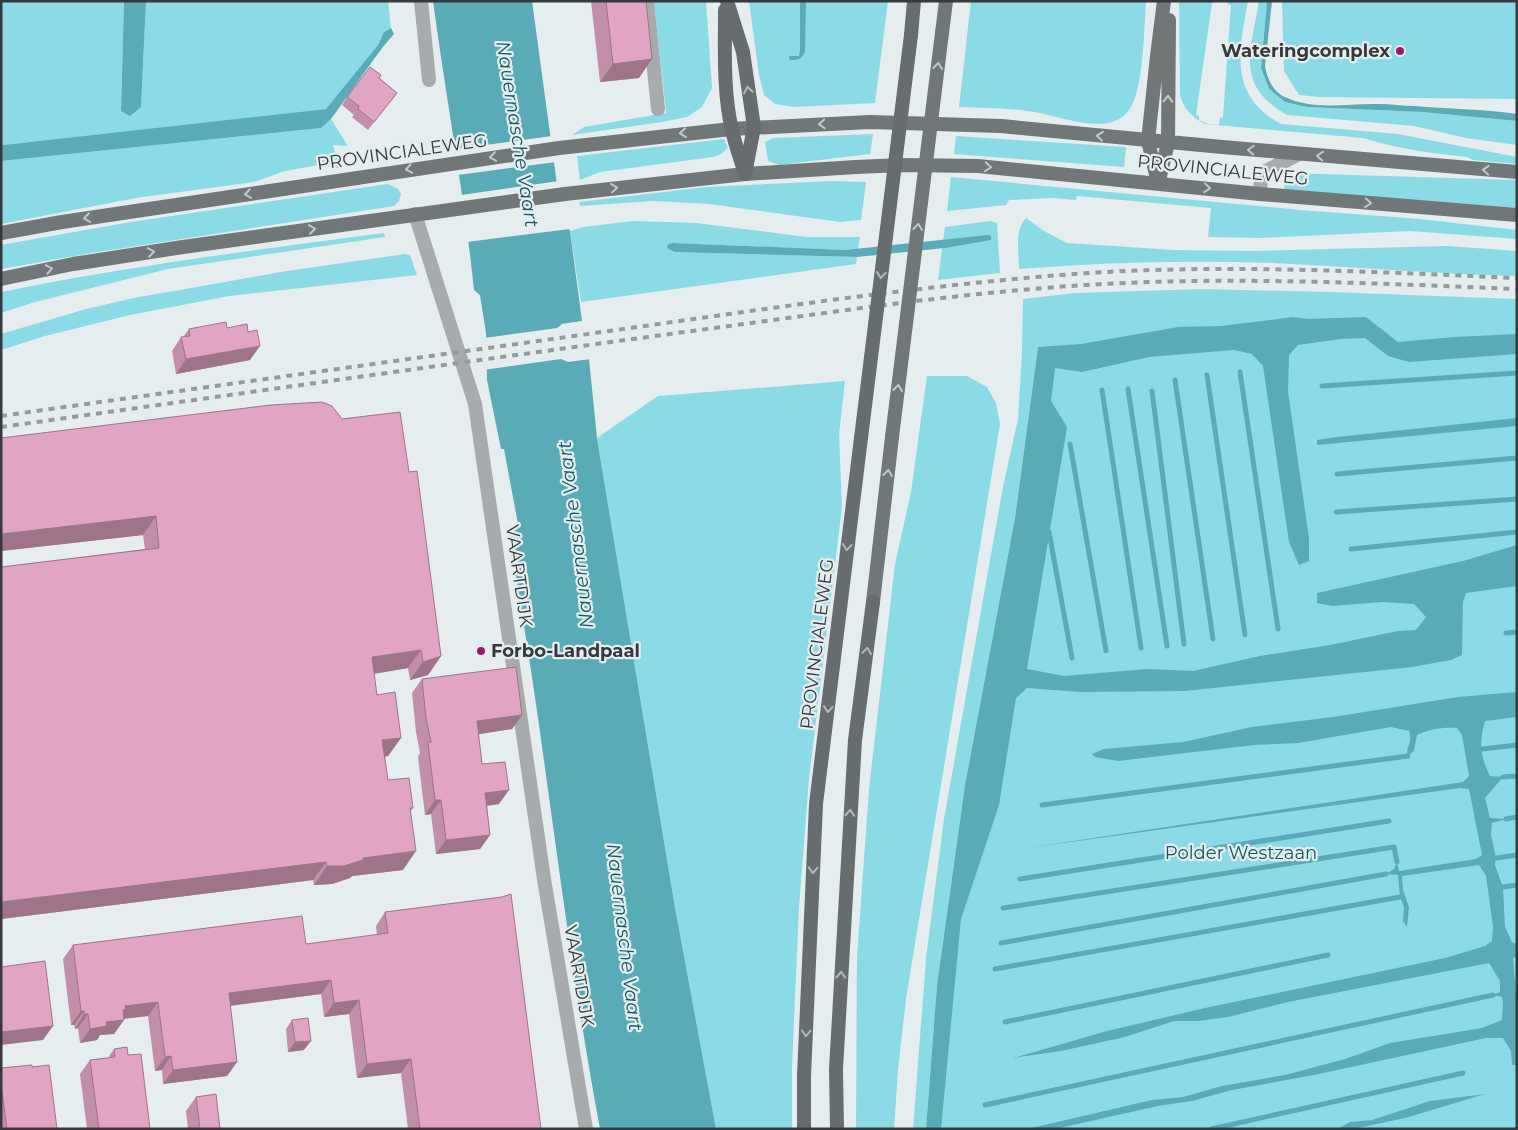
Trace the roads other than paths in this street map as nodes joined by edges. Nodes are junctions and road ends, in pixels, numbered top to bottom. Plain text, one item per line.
1 (421, 1) edge
2 (647, 1) edge
3 (726, 1) edge
4 (914, 1) edge
5 (946, 1) edge
6 (1164, 1) edge
7 (1168, 1) edge
8 (429, 80) dead end
9 (658, 109) dead end
10 (754, 127) junction
11 (731, 129) junction
12 (1148, 141) junction
13 (1168, 143) junction
14 (1299, 154) junction
15 (1517, 172) edge
16 (745, 174) junction
17 (1158, 183) junction
18 (1260, 194) junction
19 (415, 214) junction
20 (1517, 215) edge
21 (1, 233) edge
22 (1, 279) edge
23 (873, 602) joint
24 (586, 1129) edge
25 (804, 1129) edge
26 (837, 1129) edge

1 - 8 street
2 - 9 street
10 -> 3 highway
3 - 11 highway
4 -> 25 highway, PROVINCIALEWEG, bridge
23 -> 5 main road, bridge
6 - 12 main road
13 -> 7 main road
10 - 11 main road, PROVINCIALEWEG
12 -> 10 main road, PROVINCIALEWEG
10 - 16 highway
11 - 16 highway
11 -> 21 main road, PROVINCIALEWEG
12 - 13 main road, PROVINCIALEWEG
12 - 17 main road
14 -> 13 main road, PROVINCIALEWEG
13 - 17 main road
15 -> 14 main road, PROVINCIALEWEG
14 - 18 street
16 -> 17 main road, PROVINCIALEWEG
19 -> 16 main road, PROVINCIALEWEG
17 -> 18 main road, PROVINCIALEWEG
18 -> 20 main road, PROVINCIALEWEG
22 -> 19 main road, PROVINCIALEWEG
19 - 24 street, VAARTDIJK
26 -> 23 highway

